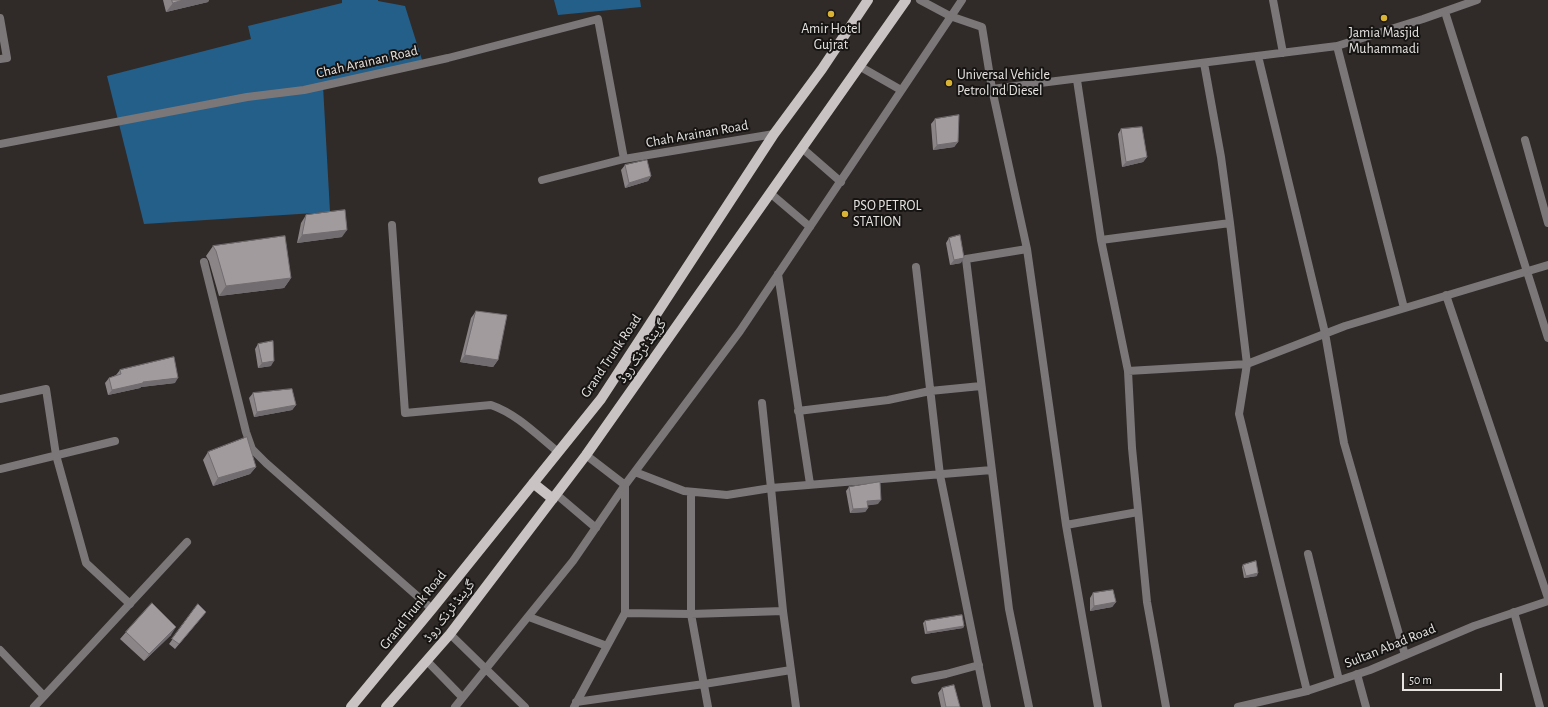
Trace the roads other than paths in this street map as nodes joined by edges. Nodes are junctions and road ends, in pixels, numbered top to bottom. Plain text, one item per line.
1 (868, 0) edge
2 (906, 0) edge
3 (920, 0) edge
4 (962, 0) edge
5 (1274, 0) edge
6 (1477, 0) edge
7 (1445, 12) junction
8 (950, 16) junction
9 (0, 18) edge
10 (1337, 46) junction
11 (1283, 53) junction
12 (1258, 56) junction
13 (0, 59) edge
14 (1204, 63) junction
15 (859, 66) junction
16 (1077, 80) junction
17 (992, 89) junction
18 (901, 90) junction
19 (774, 134) junction
20 (1525, 140) dead end
21 (0, 144) edge
22 (802, 148) junction
23 (624, 160) junction
24 (542, 180) dead end
25 (840, 182) junction
26 (770, 193) junction
27 (1230, 223) junction
28 (1548, 223) edge
29 (392, 226) dead end
30 (810, 227) junction
31 (1100, 240) junction
32 (1027, 250) junction
33 (204, 262) dead end
34 (1548, 265) edge
35 (916, 267) dead end
36 (1527, 271) junction
37 (778, 274) junction
38 (1446, 295) junction
39 (1404, 308) junction
40 (1325, 333) junction
41 (1548, 338) edge
42 (1247, 364) junction
43 (1128, 371) junction
44 (981, 386) junction
45 (930, 391) junction
46 (0, 399) edge
47 (762, 403) dead end
48 (798, 411) junction
49 (115, 441) dead end
50 (558, 452) junction
51 (56, 455) junction
52 (586, 455) junction
53 (0, 469) edge
54 (992, 470) junction
55 (635, 472) junction
56 (940, 475) junction
57 (533, 483) junction
58 (810, 484) junction
59 (625, 485) junction
60 (771, 488) junction
61 (691, 492) junction
62 (554, 496) junction
63 (1138, 512) junction
64 (1066, 524) junction
65 (596, 528) junction
66 (188, 542) dead end
67 (1308, 554) dead end
68 (1548, 598) edge
69 (1548, 601) edge
70 (130, 604) junction
71 (432, 609) junction
72 (783, 611) junction
73 (1514, 612) junction
74 (624, 613) junction
75 (691, 614) junction
76 (529, 617) junction
77 (450, 634) junction
78 (607, 646) junction
79 (0, 650) edge
80 (1406, 655) junction
81 (427, 661) junction
82 (979, 665) junction
83 (485, 668) junction
84 (791, 670) junction
85 (1357, 674) junction
86 (915, 680) dead end
87 (1338, 680) junction
88 (704, 684) junction
89 (1307, 691) junction
90 (44, 696) junction
91 (462, 697) junction
92 (575, 705) edge
93 (1254, 705) edge
94 (34, 707) edge
95 (351, 707) edge
96 (386, 707) edge
97 (455, 707) edge
98 (525, 707) edge
99 (708, 707) edge
100 (796, 707) edge
101 (987, 707) edge
102 (1029, 707) edge
103 (1098, 707) edge
104 (1166, 707) edge
105 (1238, 707) edge
106 (1366, 707) edge
107 (1540, 707) edge

1 - 19 main road, Grand Trunk Road
2 - 15 main road, گرینڈ ٹرنک روڈ
3 - 8 street
4 - 8 street
5 - 11 street
6 - 7 street
7 - 10 street
7 - 36 street
8 - 17 street
8 - 18 street
9 - 13 street
10 - 11 street
10 - 39 street
11 - 12 street
12 - 14 street
12 - 40 street
14 - 16 street
14 - 27 street
15 - 18 street
15 - 22 main road, گرینڈ ٹرنک روڈ
16 - 17 street
16 - 31 street
17 - 32 street
18 - 25 street
19 - 23 street, Chah Arainan Road
19 - 50 main road, Grand Trunk Road
20 - 28 street
21 - 23 street, Chah Arainan Road
22 - 25 street
22 - 26 main road, گرینڈ ٹرنک روڈ
23 - 24 street, Chah Arainan Road
25 - 30 street
26 - 30 street
26 - 52 main road, گرینڈ ٹرنک روڈ
27 - 31 street
27 - 42 street
29 - 50 street
30 - 37 street
31 - 43 street
32 - 44 street
32 - 64 street
33 - 71 street
34 - 36 street
35 - 45 street
36 - 38 street
36 - 41 street
37 - 48 street
37 - 55 street
38 - 39 street
38 - 68 street
39 - 40 street
40 - 42 street
40 - 80 street
42 - 43 street
42 - 89 street
43 - 63 street
44 - 45 street
44 - 54 street
45 - 48 street
45 - 56 street
46 - 51 street
47 - 60 street
48 - 58 street
49 - 51 street
50 - 57 main road, Grand Trunk Road
51 - 53 street
51 - 70 street
52 - 59 street
52 - 62 main road, گرینڈ ٹرنک روڈ
54 - 56 street
54 - 102 street
55 - 59 street
55 - 61 street
56 - 58 street
56 - 82 street
57 - 62 main road
57 - 71 main road, Grand Trunk Road
58 - 60 street
59 - 65 street
59 - 74 street
60 - 61 street
60 - 72 street
61 - 75 street
62 - 65 street
62 - 77 main road, گرینڈ ٹرنک روڈ
63 - 64 street
63 - 104 street
64 - 103 street
65 - 76 street
66 - 70 street
67 - 87 street
69 - 73 street, Sultan Abad Road
70 - 90 street
71 - 95 main road, Grand Trunk Road
72 - 75 street
72 - 84 street
73 - 80 street, Sultan Abad Road
73 - 107 street
74 - 75 street
74 - 78 street
75 - 88 street
76 - 78 street
76 - 83 street
77 - 81 main road, گرینڈ ٹرنک روڈ
77 - 83 street
78 - 92 street
79 - 90 street
80 - 85 street, Sultan Abad Road
81 - 91 street
81 - 96 main road, گرینڈ ٹرنک روڈ
82 - 86 street
82 - 101 street
83 - 91 street
83 - 98 street
84 - 88 street
84 - 100 street
85 - 87 street, Sultan Abad Road
85 - 106 street
87 - 89 street, Sultan Abad Road
88 - 92 street
88 - 99 street
89 - 93 street, Sultan Abad Road
90 - 94 street
91 - 97 street
93 - 105 street, Sultan Abad Road

